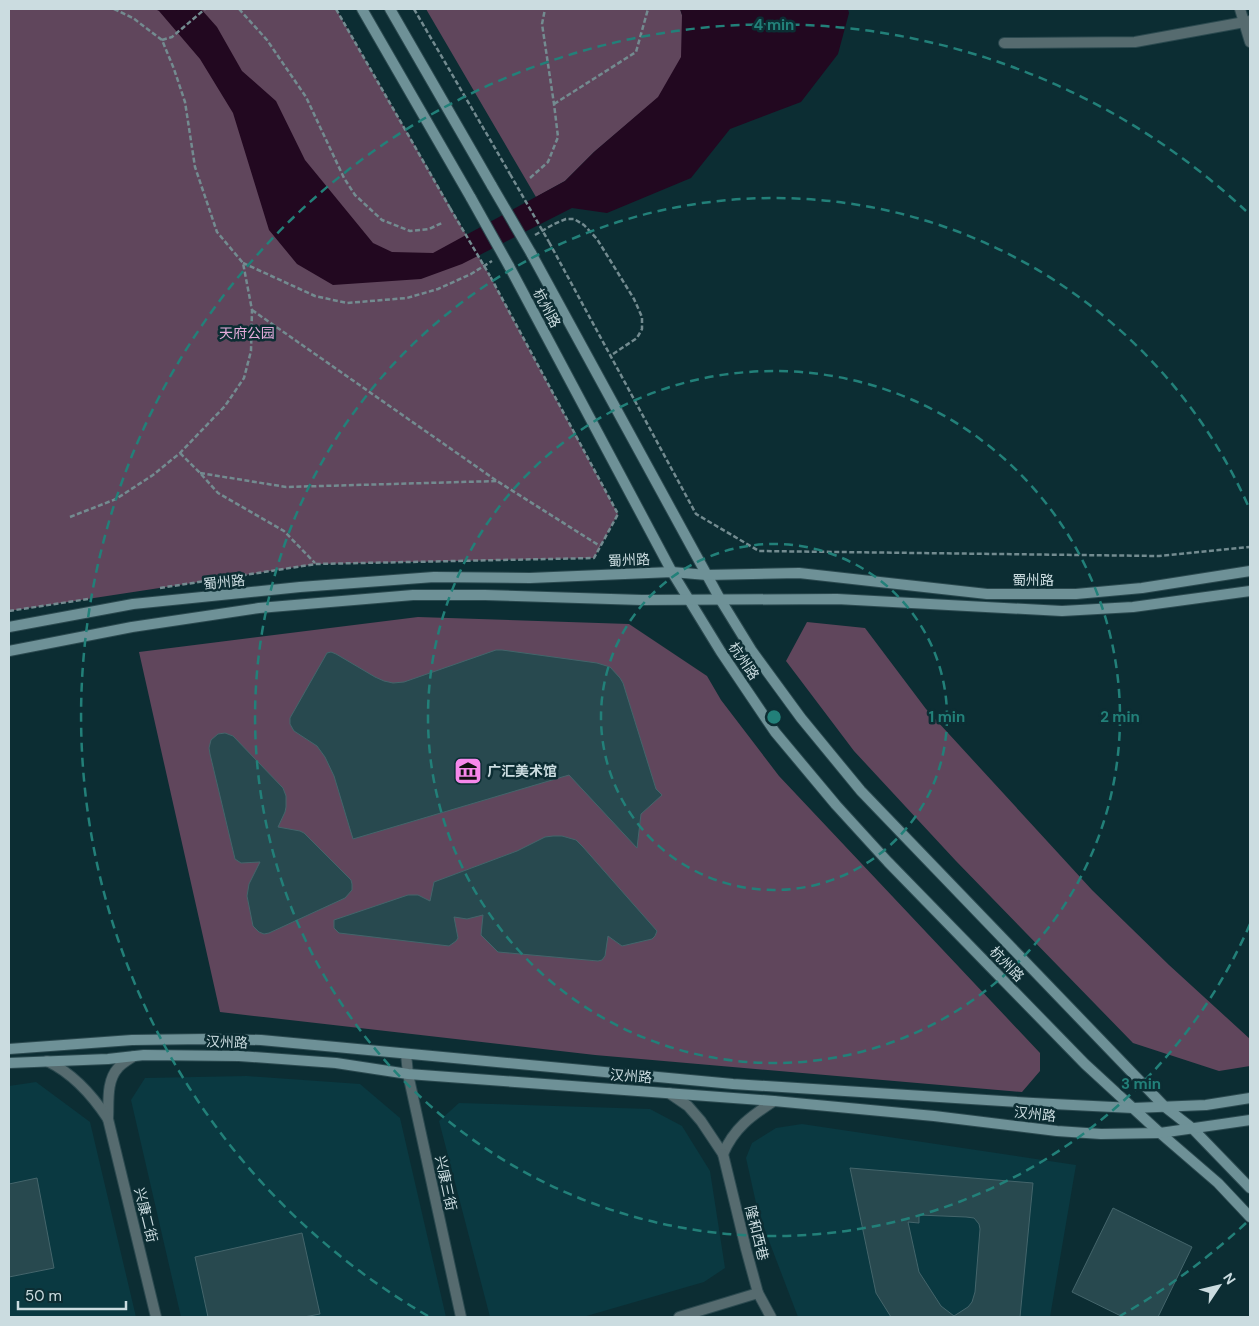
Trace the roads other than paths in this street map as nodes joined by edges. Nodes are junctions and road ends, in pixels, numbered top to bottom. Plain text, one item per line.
1 (362, 9) edge
2 (390, 9) edge
3 (1240, 9) edge
4 (1247, 22) edge
5 (1250, 42) edge
6 (1004, 43) dead end
7 (672, 572) junction
8 (1250, 572) edge
9 (707, 575) junction
10 (1250, 591) edge
11 (720, 599) junction
12 (689, 600) junction
13 (9, 627) edge
14 (9, 651) edge
15 (9, 1049) edge
16 (406, 1054) junction
17 (134, 1056) junction
18 (47, 1061) junction
19 (9, 1063) edge
20 (408, 1074) junction
21 (668, 1093) junction
22 (1250, 1098) edge
23 (774, 1101) junction
24 (1165, 1107) junction
25 (1133, 1108) junction
26 (108, 1119) junction
27 (1250, 1120) edge
28 (1192, 1128) junction
29 (1160, 1133) junction
30 (723, 1154) junction
31 (1250, 1188) edge
32 (1250, 1217) edge
33 (758, 1293) junction
34 (156, 1317) edge
35 (461, 1317) edge
36 (679, 1317) edge
37 (771, 1317) edge

1 - 7 main road, 杭州路, bridge
2 - 9 main road, 杭州路, bridge
3 - 4 street
4 - 5 street
4 - 6 street
7 - 9 main road, 蜀州路
7 - 12 main road, 杭州路
7 - 13 main road, 蜀州路
8 - 9 main road, 蜀州路
9 - 11 main road, 杭州路
10 - 11 main road
11 - 12 main road
11 - 24 main road, 杭州路
12 - 14 main road
12 - 25 main road, 杭州路
15 - 16 main road, 汉州路
16 - 20 street, 兴康三街
16 - 25 main road, 汉州路
17 - 18 main road, 汉州路
17 - 20 main road, 汉州路
17 - 26 street
18 - 19 main road, 汉州路
18 - 26 street
20 - 21 main road, 汉州路
20 - 35 street, 兴康三街
21 - 23 main road, 汉州路
21 - 30 street, 隆和西巷
22 - 24 main road, 汉州路
23 - 29 main road, 汉州路
23 - 30 street
24 - 25 main road, 汉州路
24 - 28 main road, 杭州路
25 - 29 main road, 杭州路
26 - 34 street, 兴康二街
27 - 28 main road, 汉州路
28 - 29 main road, 汉州路
28 - 31 main road, 杭州路
29 - 32 main road, 杭州路
30 - 33 street, 隆和西巷
33 - 36 street
33 - 37 street, 隆和西巷

